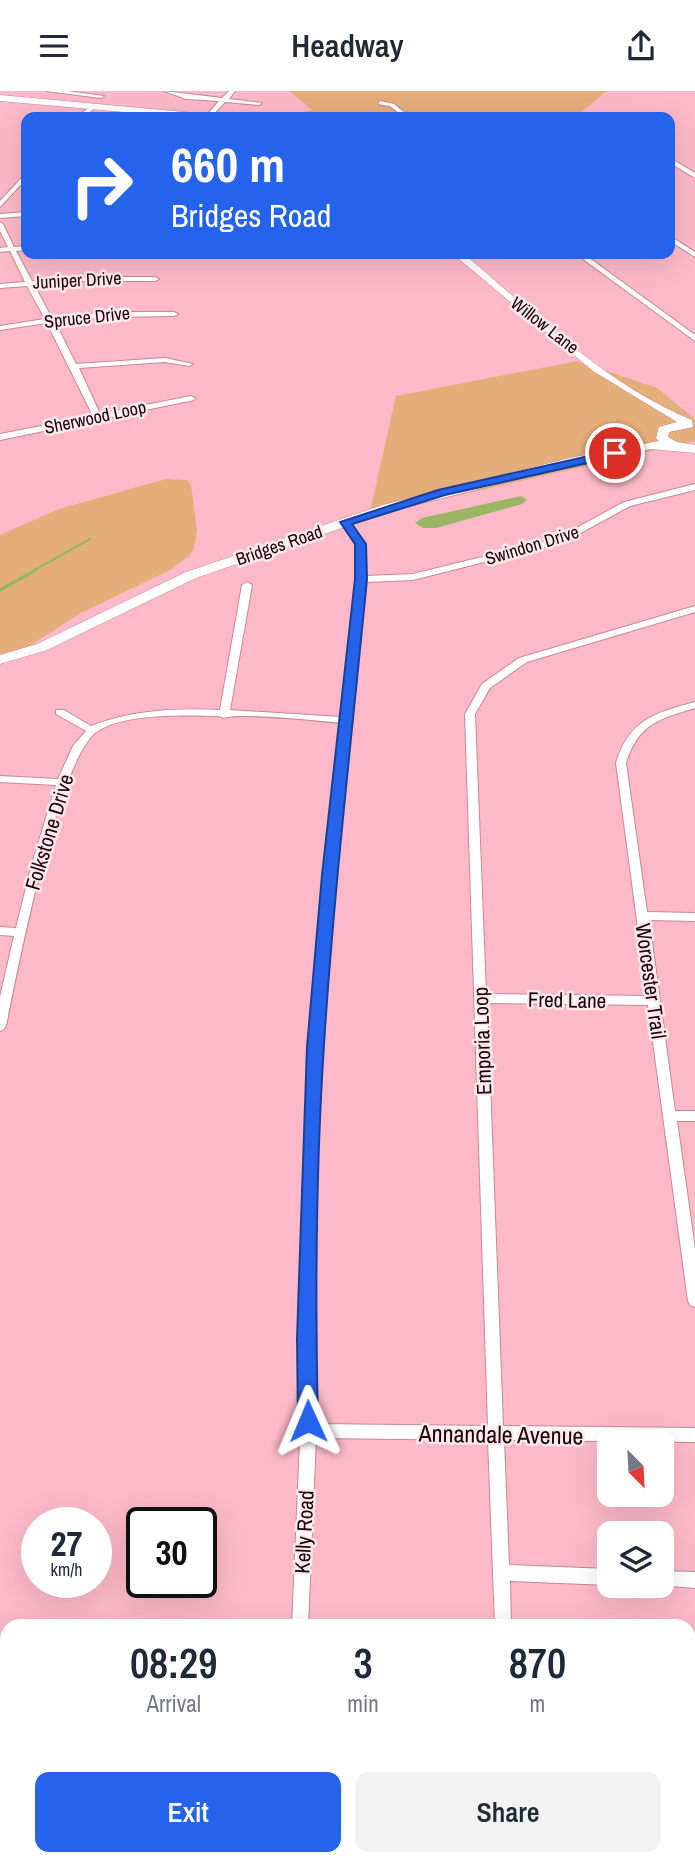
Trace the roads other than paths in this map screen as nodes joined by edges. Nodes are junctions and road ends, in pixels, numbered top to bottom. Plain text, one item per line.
1 (49, 91) edge
2 (167, 91) edge
3 (232, 91) edge
4 (102, 96) dead end
5 (0, 98) edge
6 (226, 100) junction
7 (259, 103) dead end
8 (380, 103) dead end
9 (93, 107) junction
10 (86, 112) edge
11 (150, 112) edge
12 (210, 112) edge
13 (400, 112) edge
14 (675, 163) edge
15 (695, 176) edge
16 (21, 181) edge
17 (0, 205) edge
18 (21, 214) edge
19 (0, 216) edge
20 (0, 224) edge
21 (675, 241) edge
22 (21, 248) edge
23 (12, 249) junction
24 (0, 250) edge
25 (695, 255) edge
26 (464, 259) edge
27 (587, 259) edge
28 (155, 279) dead end
29 (28, 282) junction
30 (0, 286) edge
31 (174, 314) dead end
32 (51, 320) junction
33 (678, 327) junction
34 (695, 327) edge
35 (0, 328) edge
36 (695, 339) edge
37 (189, 364) dead end
38 (76, 366) junction
39 (635, 394) junction
40 (191, 398) dead end
41 (97, 416) junction
42 (692, 424) edge
43 (665, 429) junction
44 (1, 434) edge
45 (687, 449) edge
46 (570, 462) junction
47 (695, 487) edge
48 (345, 522) junction
49 (361, 579) junction
50 (247, 585) dead end
51 (695, 609) edge
52 (0, 660) edge
53 (695, 705) edge
54 (60, 712) dead end
55 (224, 715) junction
56 (346, 720) junction
57 (90, 730) junction
58 (0, 779) edge
59 (60, 782) junction
60 (642, 916) junction
61 (695, 917) edge
62 (0, 931) edge
63 (20, 932) junction
64 (480, 998) junction
65 (653, 1001) junction
66 (0, 1026) edge
67 (670, 1116) junction
68 (695, 1116) edge
69 (695, 1298) edge
70 (308, 1431) junction
71 (496, 1434) junction
72 (695, 1435) edge
73 (501, 1573) junction
74 (597, 1577) edge
75 (674, 1579) edge
76 (695, 1580) edge
77 (300, 1619) edge
78 (503, 1619) edge

1 - 4 street
2 - 6 street
3 - 6 street
5 - 9 street
6 - 7 street
6 - 12 street
8 - 13 street
9 - 10 street
9 - 11 street
14 - 15 street
16 - 17 street
18 - 19 street
20 - 23 street
21 - 25 street
22 - 23 street
23 - 24 street
23 - 29 street
26 - 39 street, Willow Lane
27 - 33 street
28 - 29 street, Juniper Drive
29 - 30 street, Juniper Drive
29 - 32 street
31 - 32 street, Spruce Drive
32 - 35 street, Spruce Drive
32 - 38 street
33 - 34 street
33 - 36 street
37 - 38 street
38 - 41 street
39 - 42 street, Willow Lane
39 - 43 street, Willow Lane
40 - 41 street, Sherwood Loop
41 - 44 street, Sherwood Loop
42 - 43 street, Bridges Road
43 - 45 street, Willow Lane
43 - 46 street, Bridges Road
45 - 46 street, Bridges Road
46 - 48 street, Bridges Road
47 - 49 street, Swindon Drive
48 - 49 street, Kelly Road
48 - 52 street, Bridges Road
49 - 56 street, Kelly Road
50 - 55 street
51 - 64 street, Emporia Loop
53 - 60 street, Worcester Trail
54 - 57 street
55 - 56 street
55 - 57 street
56 - 70 street, Kelly Road
57 - 59 street, Folkstone Drive
58 - 59 street
59 - 63 street, Folkstone Drive
60 - 61 street
60 - 65 street, Worcester Trail
62 - 63 street
63 - 66 street, Folkstone Drive
64 - 65 street, Fred Lane
64 - 71 street, Emporia Loop
65 - 67 street, Worcester Trail
67 - 68 street
67 - 69 street, Worcester Trail
70 - 71 street, Annandale Avenue
70 - 77 street, Kelly Road
71 - 72 street, Annandale Avenue
71 - 73 street, Emporia Loop
73 - 74 street
73 - 78 street, Emporia Loop
75 - 76 street

